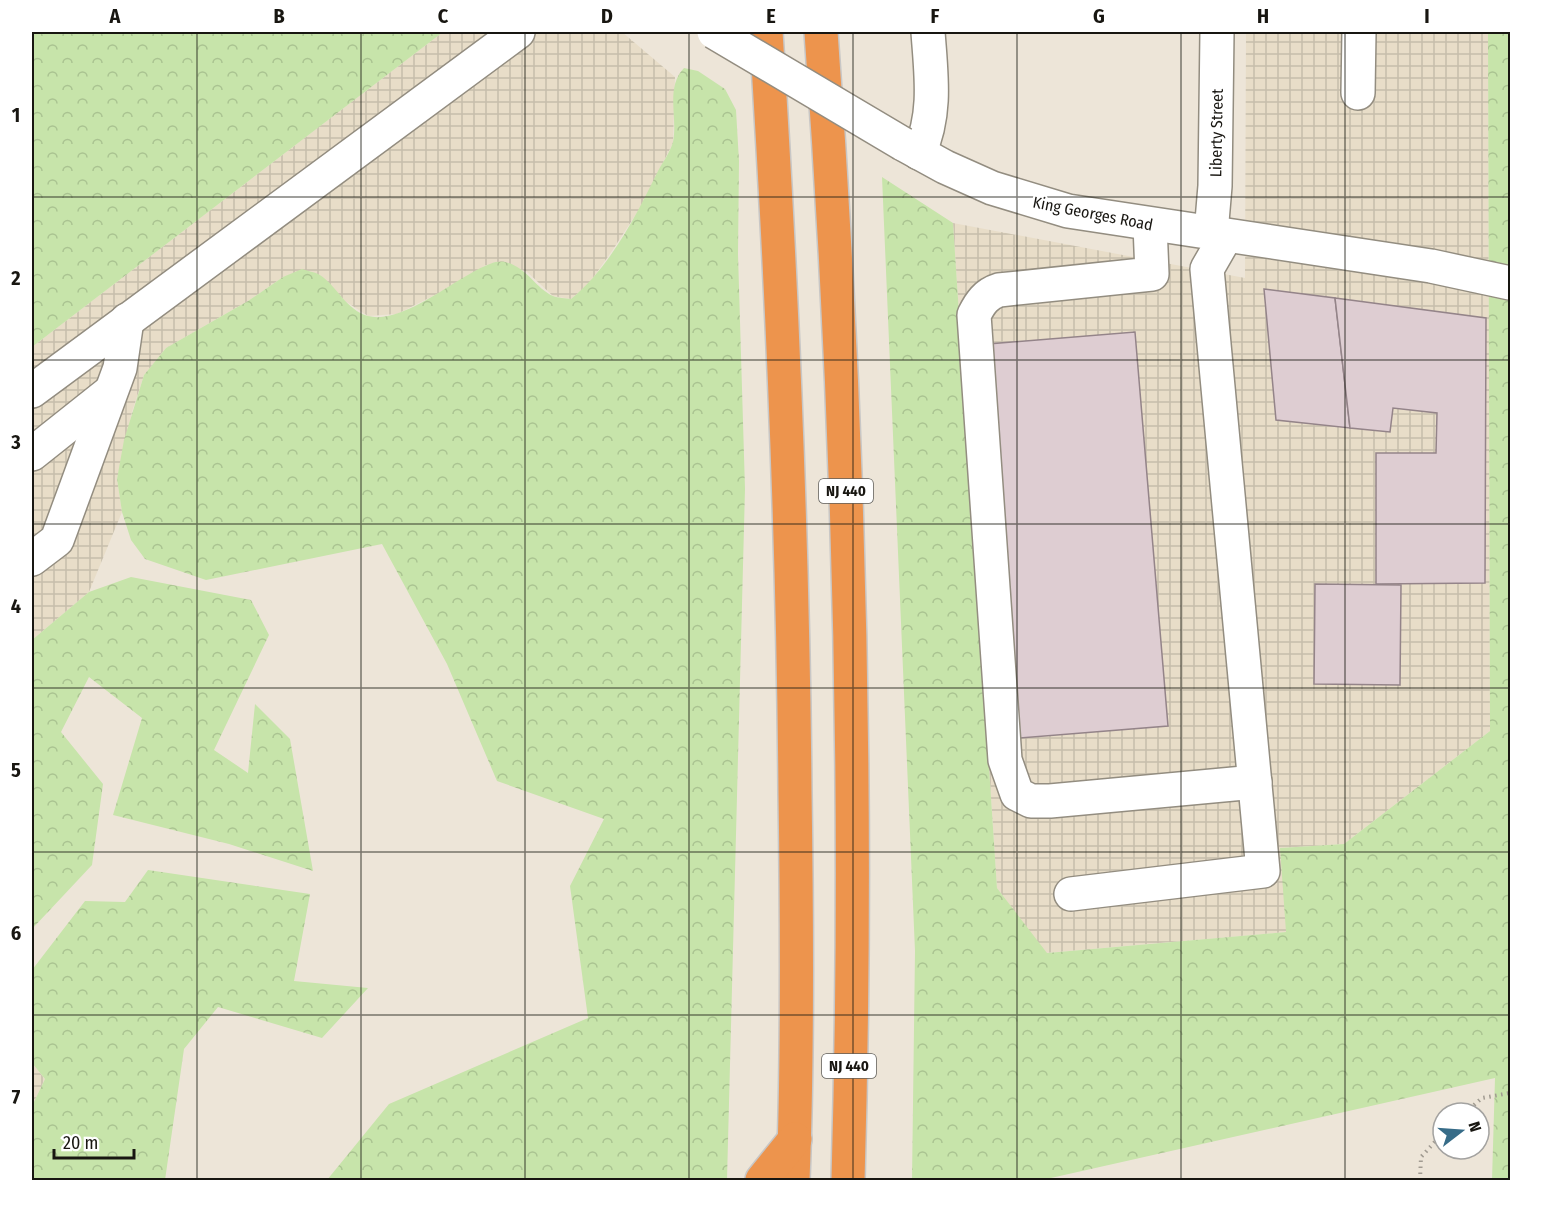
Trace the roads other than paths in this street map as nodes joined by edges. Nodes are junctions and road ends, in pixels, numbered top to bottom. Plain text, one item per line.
1 (518, 32) edge
2 (714, 32) edge
3 (766, 32) edge
4 (821, 32) edge
5 (928, 32) edge
6 (1217, 32) edge
7 (1359, 32) edge
8 (1358, 93) dead end
9 (911, 149) junction
10 (1150, 225) junction
11 (1218, 235) junction
12 (1510, 283) edge
13 (127, 320) junction
14 (32, 391) edge
15 (110, 392) junction
16 (32, 454) edge
17 (32, 559) edge
18 (1255, 782) junction
19 (1071, 894) dead end
20 (795, 1139) junction
21 (762, 1180) edge
22 (793, 1180) edge
23 (848, 1180) edge

1 - 13 street
2 - 9 street, King Georges Road, bridge
3 - 20 highway
4 - 23 highway, NJ 440
5 - 9 street
6 - 11 street, Liberty Street
7 - 8 street
9 - 10 street, King Georges Road
10 - 11 street, King Georges Road
10 - 18 street
11 - 12 street, King Georges Road
11 - 18 street
13 - 14 street
13 - 15 street
15 - 16 street
15 - 17 street
18 - 19 street
20 - 21 highway
20 - 22 highway

